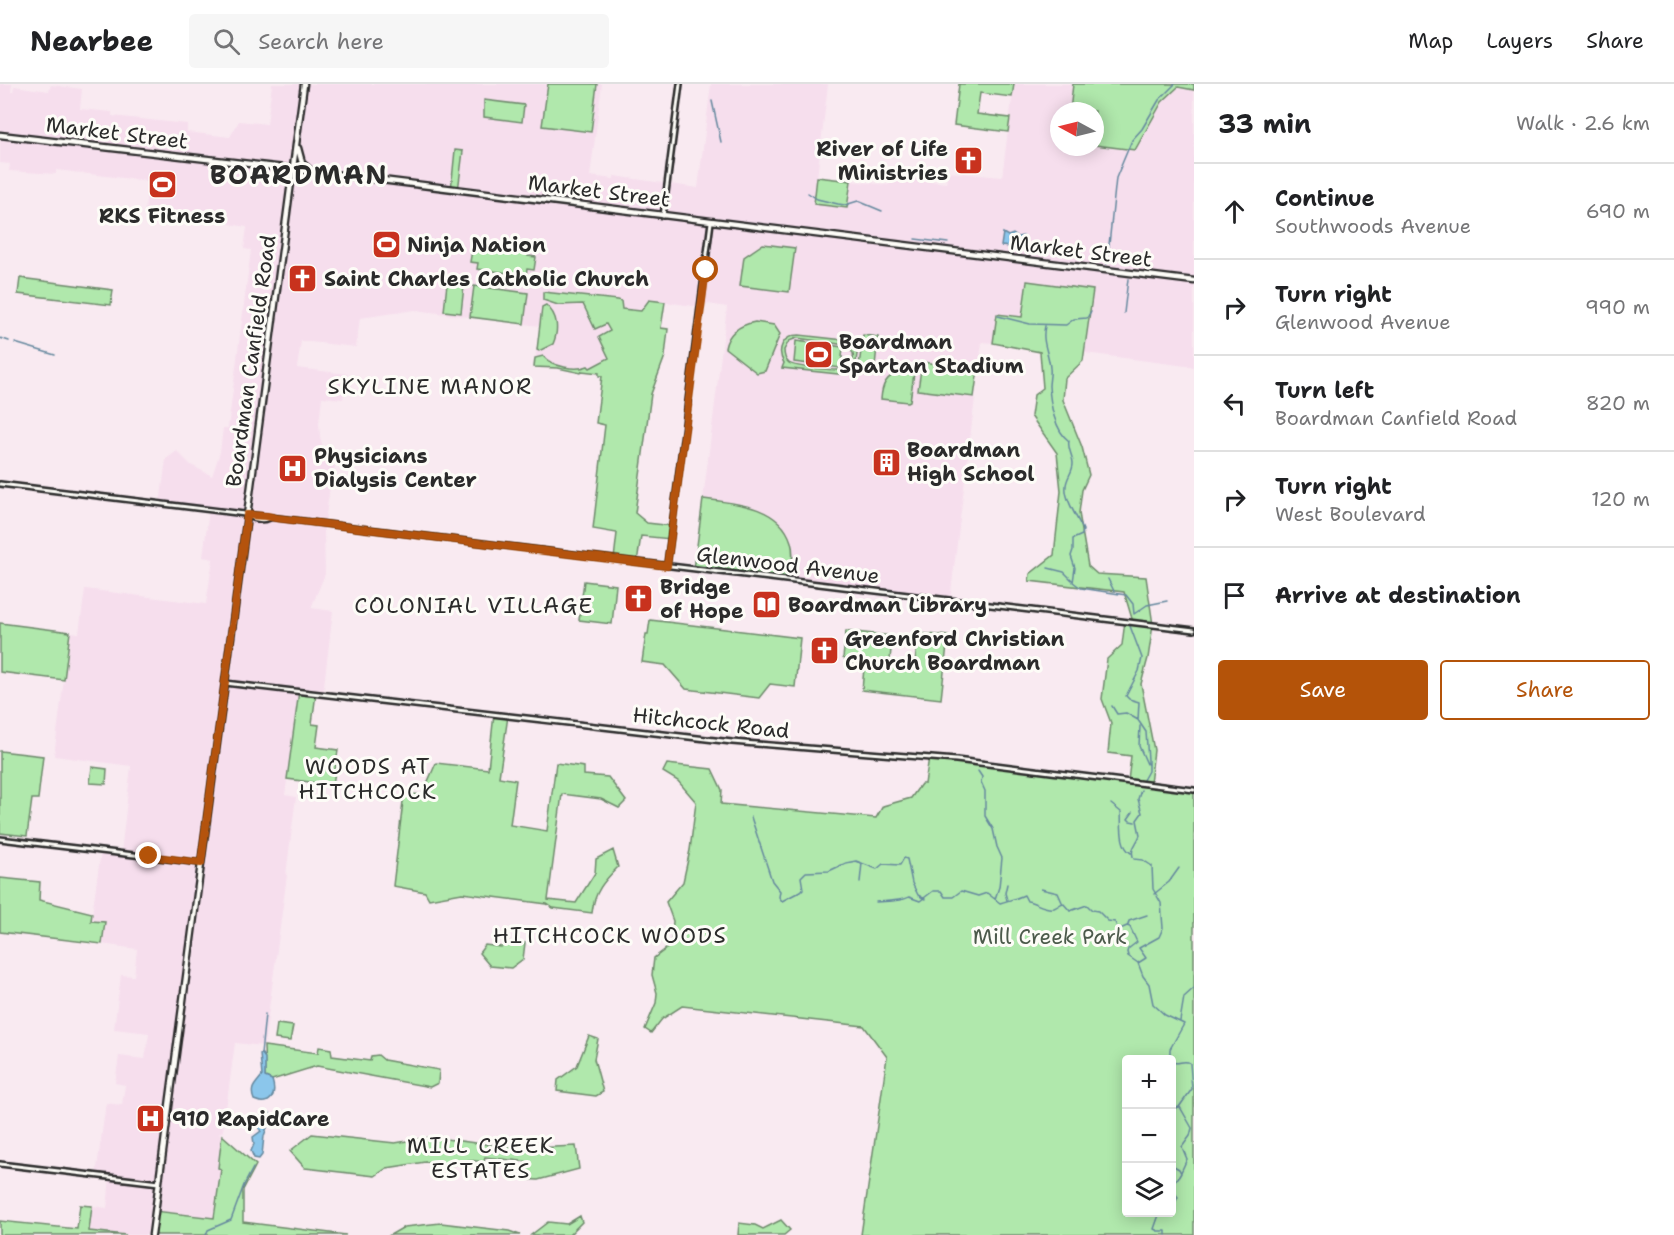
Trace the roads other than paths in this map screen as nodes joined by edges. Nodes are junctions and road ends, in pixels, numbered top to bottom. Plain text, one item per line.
1 (304, 84) edge
2 (680, 84) edge
3 (0, 135) edge
4 (297, 138) junction
5 (293, 169) junction
6 (314, 172) junction
7 (663, 216) junction
8 (711, 222) junction
9 (1194, 281) edge
10 (0, 484) edge
11 (247, 515) junction
12 (667, 566) junction
13 (1194, 630) edge
14 (225, 683) junction
15 (1194, 790) edge
16 (0, 838) edge
17 (201, 863) junction
18 (0, 1164) edge
19 (159, 1183) junction
20 (152, 1235) edge

1 - 4 main road, Boardman Canfield Road
2 - 7 street
3 - 5 main road, Market Street
4 - 5 main road, Boardman Canfield Road
4 - 6 main road
5 - 6 main road, Market Street
5 - 11 main road, Boardman Canfield Road
6 - 7 main road, Market Street
7 - 8 main road, Market Street
8 - 9 main road, Market Street
8 - 12 street
10 - 11 street, Glenwood Avenue
11 - 12 street, Glenwood Avenue
11 - 14 main road, Boardman Canfield Road
12 - 13 street, Glenwood Avenue
14 - 15 street, Hitchcock Road
14 - 17 main road, Boardman Canfield Road
16 - 17 street
17 - 19 main road, Boardman Canfield Road
18 - 19 street
19 - 20 main road, Boardman Canfield Road

